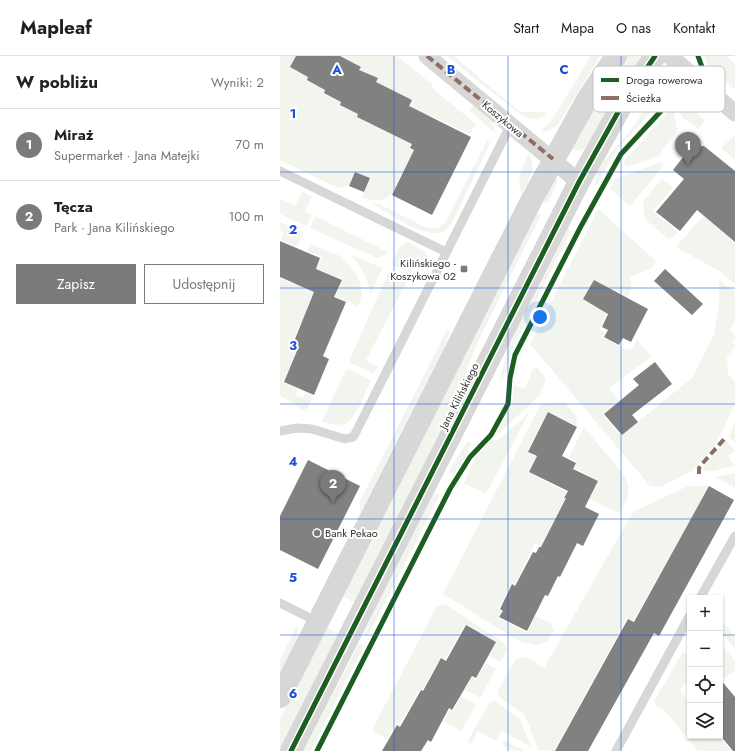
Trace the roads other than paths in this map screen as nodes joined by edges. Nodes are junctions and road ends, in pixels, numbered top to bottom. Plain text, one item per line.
1 (427, 56) edge
2 (616, 56) edge
3 (655, 56) edge
4 (670, 56) edge
5 (609, 66) edge
6 (648, 66) edge
7 (681, 66) edge
8 (593, 90) edge
9 (725, 105) edge
10 (619, 112) edge
11 (735, 114) edge
12 (511, 124) junction
13 (553, 159) junction
14 (280, 171) edge
15 (579, 182) junction
16 (446, 252) junction
17 (280, 431) edge
18 (735, 536) edge
19 (702, 595) edge
20 (280, 603) edge
21 (687, 621) edge
22 (318, 622) junction
23 (280, 698) edge
24 (291, 751) edge
25 (616, 751) edge

1 - 12 street, Koszykowa
2 - 5 street
3 - 6 street, Jana Kilińskiego
4 - 7 street
8 - 13 street
9 - 11 street
10 - 15 street, Jana Kilińskiego
12 - 13 street, Koszykowa
12 - 16 lane
13 - 15 street, Koszykowa
13 - 22 street
14 - 16 lane
15 - 24 street, Jana Kilińskiego
16 - 17 lane
18 - 19 lane
20 - 22 lane
21 - 25 lane
22 - 23 street

